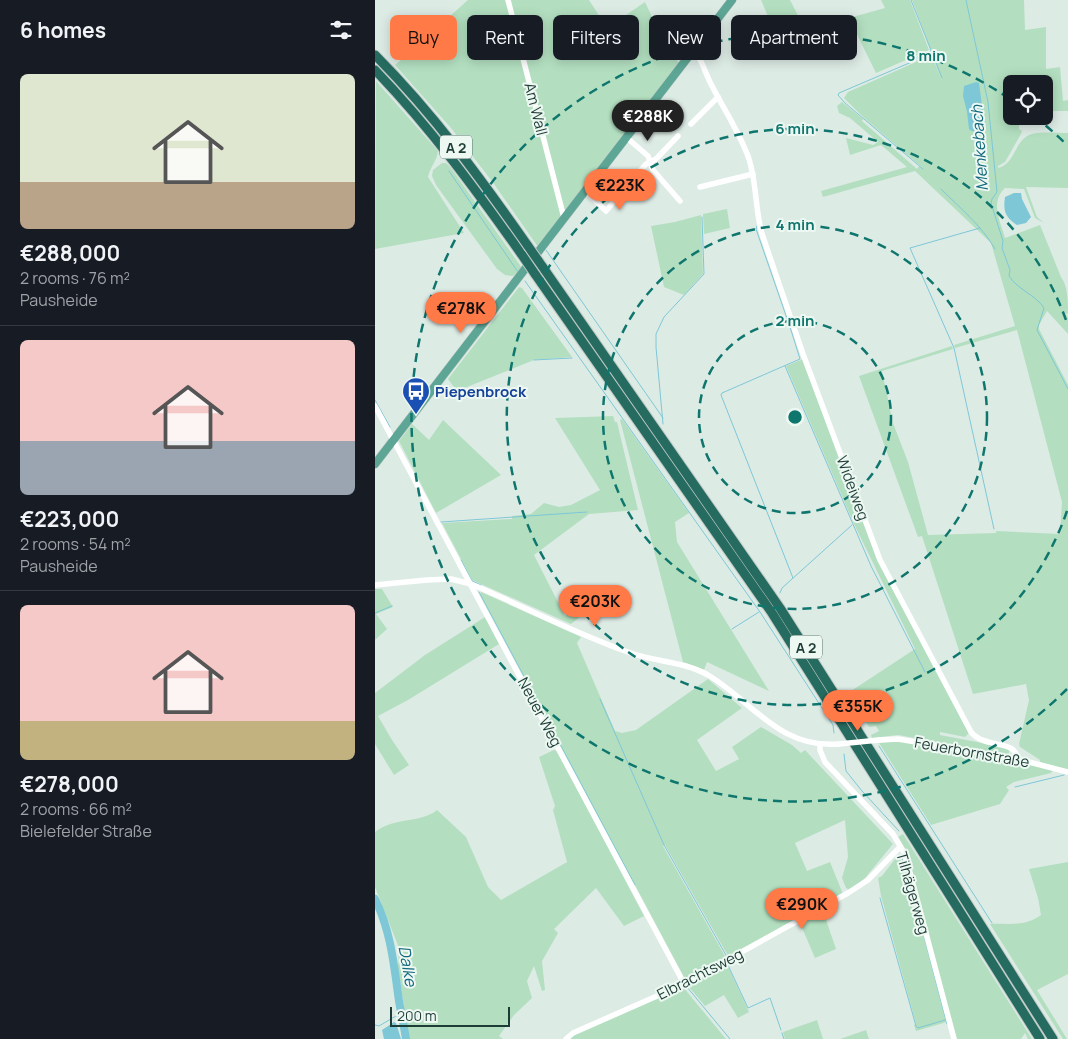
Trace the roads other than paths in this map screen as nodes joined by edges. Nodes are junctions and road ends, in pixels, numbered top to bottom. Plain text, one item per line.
1 (508, 0) edge
2 (732, 0) edge
3 (720, 15) edge
4 (375, 56) edge
5 (685, 60) edge
6 (700, 60) edge
7 (375, 70) edge
8 (718, 97) junction
9 (691, 124) dead end
10 (678, 136) dead end
11 (626, 137) junction
12 (650, 162) junction
13 (753, 174) junction
14 (700, 187) dead end
15 (585, 191) junction
16 (680, 201) dead end
17 (564, 218) junction
18 (375, 406) edge
19 (394, 440) junction
20 (375, 464) edge
21 (471, 584) junction
22 (375, 585) edge
23 (820, 744) junction
24 (1017, 759) junction
25 (1068, 772) edge
26 (901, 847) junction
27 (683, 985) junction
28 (566, 1039) edge
29 (954, 1039) edge
30 (1040, 1039) edge
31 (1053, 1039) edge

1 - 17 street, Am Wall
2 - 3 main road
4 - 31 highway, A 2, bridge
5 - 11 main road
6 - 8 street, Wideiweg
7 - 30 highway, A 2, bridge
8 - 9 street
8 - 13 street, Wideiweg
10 - 12 street
11 - 12 street
11 - 15 main road
12 - 15 street
12 - 16 street
13 - 14 street
13 - 24 street, Wideiweg
15 - 17 main road
17 - 19 main road
18 - 19 street, Neuer Weg
19 - 20 main road
19 - 21 street, Neuer Weg
21 - 22 street, Feuerbornstraße
21 - 23 street, Feuerbornstraße
21 - 27 street, Neuer Weg
23 - 24 street, Feuerbornstraße, bridge
23 - 26 street, Tilhägerweg
24 - 25 street, Feuerbornstraße
26 - 27 street, Elbrachtsweg
26 - 29 street, Tilhägerweg
27 - 28 street, Elbrachtsweg

